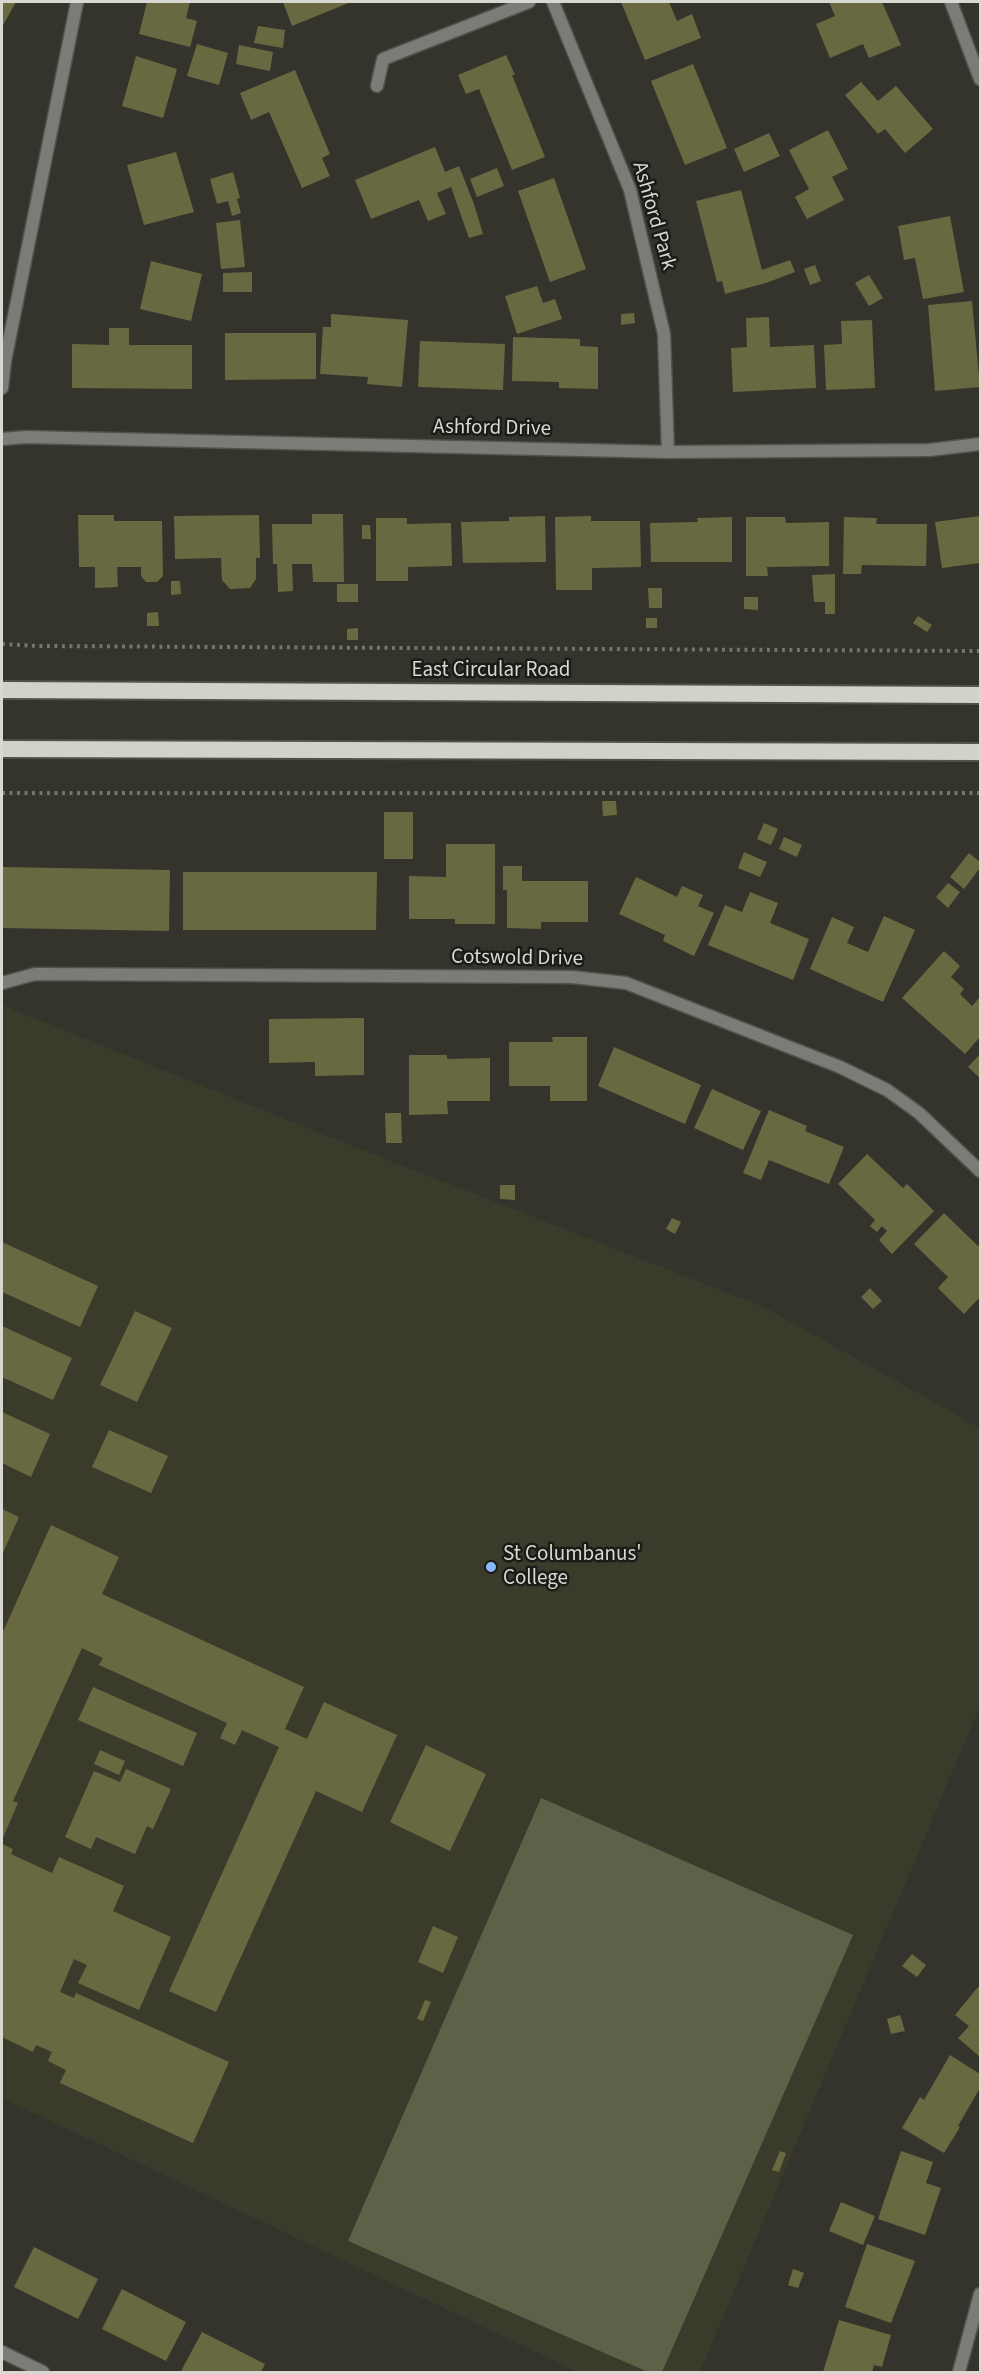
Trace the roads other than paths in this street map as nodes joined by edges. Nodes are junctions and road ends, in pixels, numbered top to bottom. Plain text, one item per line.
1 (77, 2) edge
2 (529, 2) edge
3 (553, 2) edge
4 (951, 2) edge
5 (981, 79) edge
6 (377, 86) dead end
7 (2, 388) edge
8 (2, 439) edge
9 (981, 444) edge
10 (668, 452) junction
11 (2, 690) edge
12 (981, 695) edge
13 (2, 749) edge
14 (981, 752) edge
15 (2, 983) edge
16 (981, 1171) edge
17 (981, 2294) edge
18 (2, 2352) edge
19 (43, 2373) edge
20 (959, 2373) edge

1 - 7 street
2 - 6 street
3 - 10 street, Ashford Park
4 - 5 street
8 - 10 street, Ashford Drive
9 - 10 street, Ashford Drive
11 - 12 highway, East Circular Road
13 - 14 highway
15 - 16 street, Cotswold Drive
17 - 20 street
18 - 19 street

